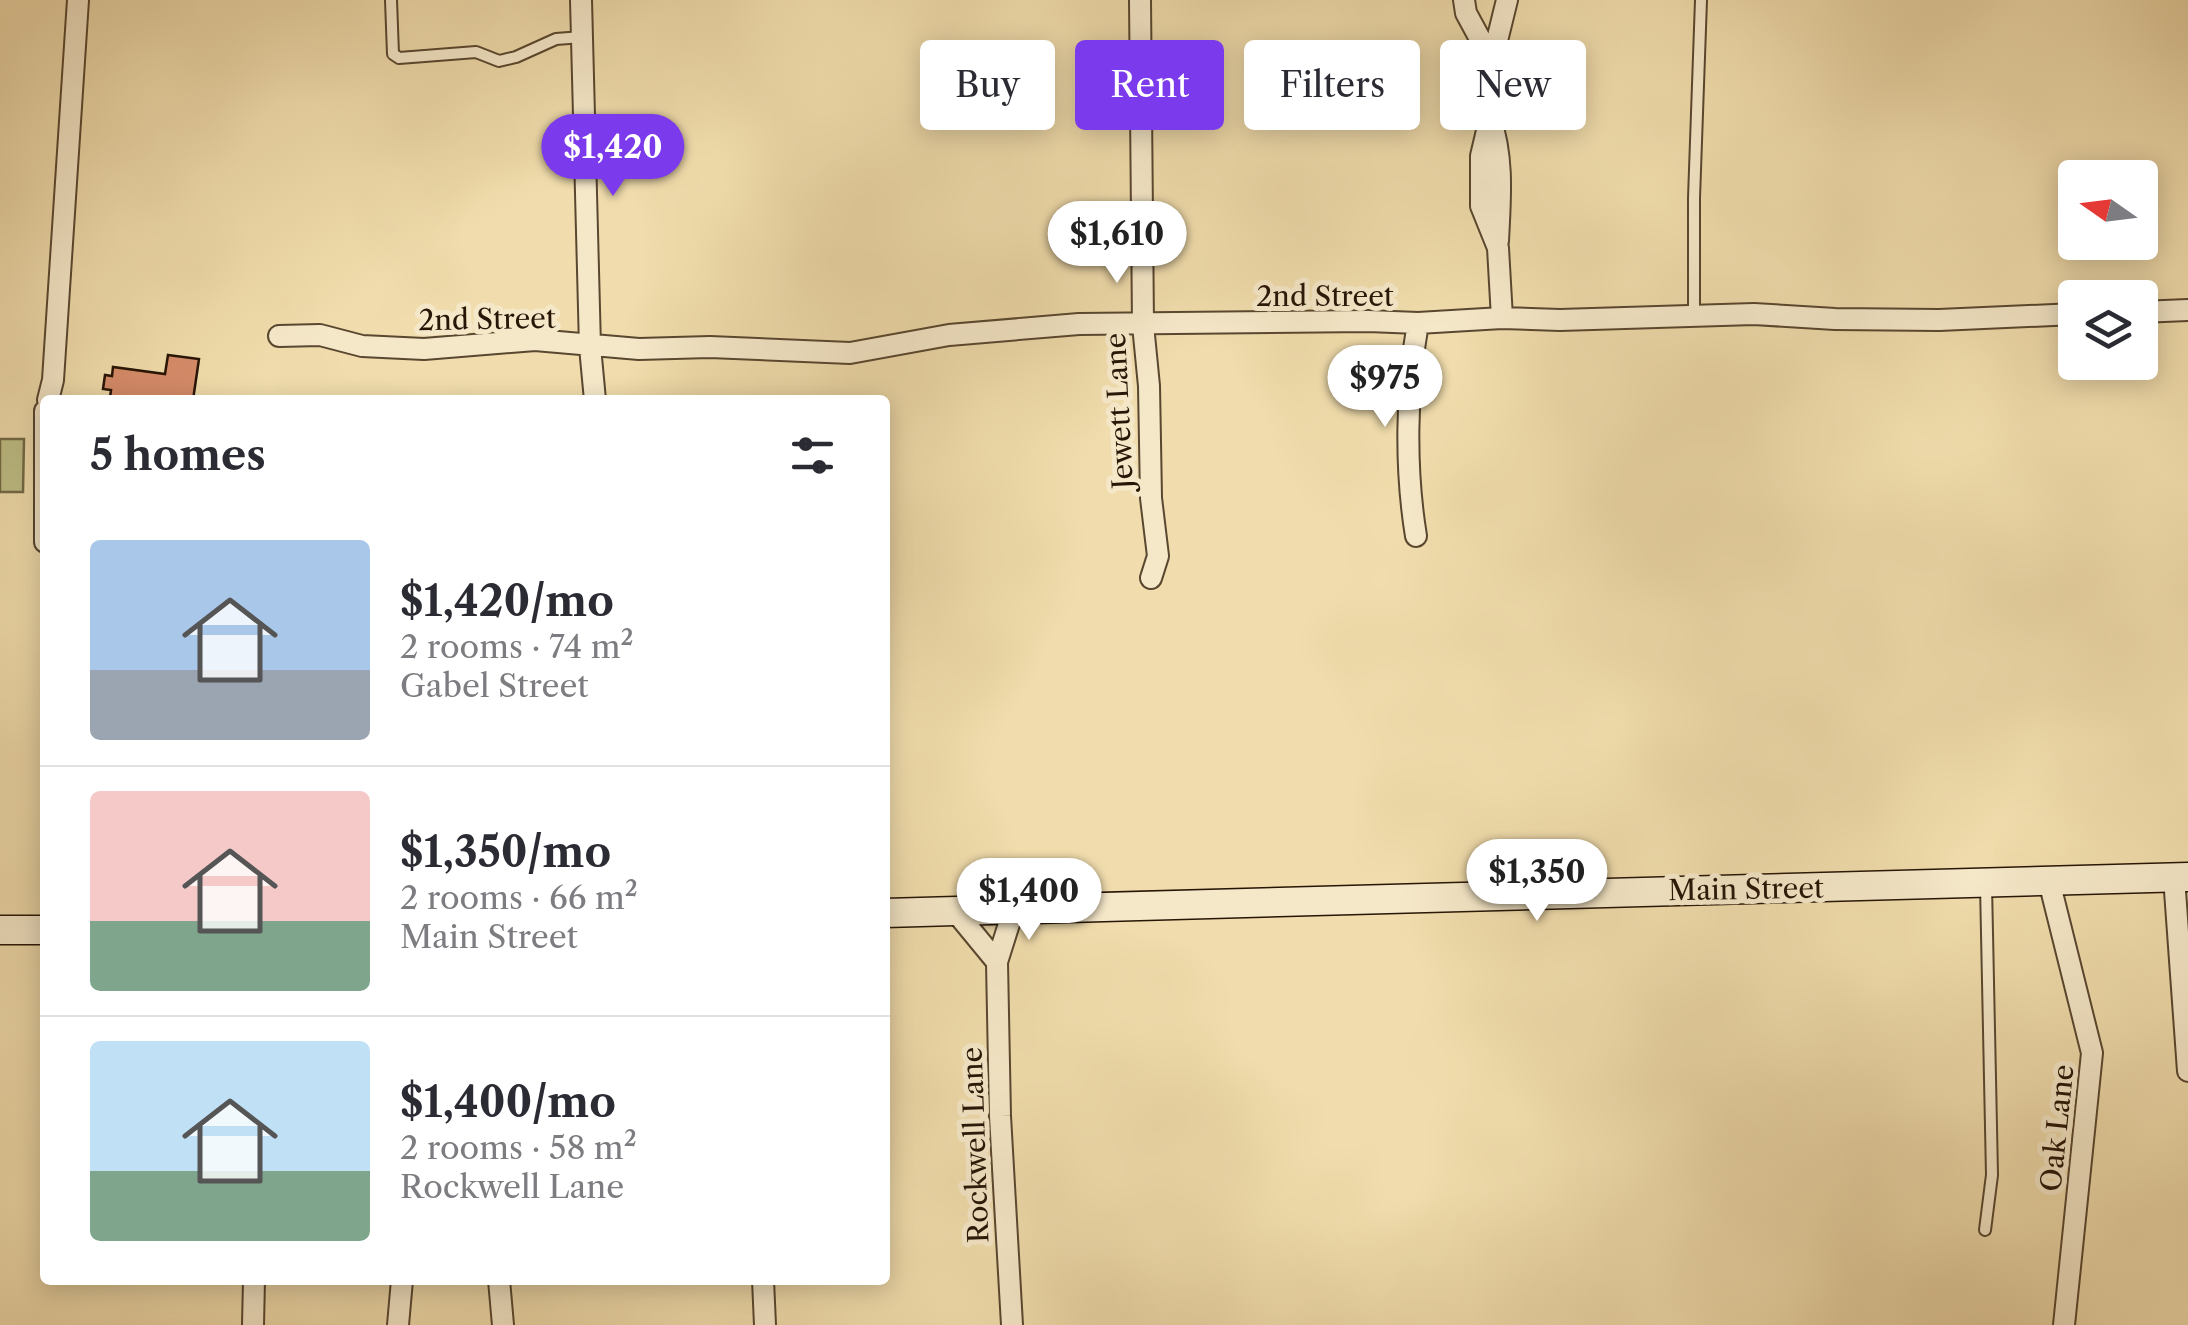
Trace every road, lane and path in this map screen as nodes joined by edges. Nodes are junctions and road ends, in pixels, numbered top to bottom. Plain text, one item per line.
1 (78, 0) edge
2 (390, 0) edge
3 (582, 0) edge
4 (1140, 0) edge
5 (1464, 0) edge
6 (1507, 0) edge
7 (1701, 0) edge
8 (582, 36) junction
9 (1481, 40) edge
10 (1497, 40) edge
11 (1487, 130) edge
12 (2188, 310) edge
13 (2158, 311) edge
14 (1694, 315) junction
15 (2058, 315) edge
16 (1502, 318) junction
17 (1418, 324) junction
18 (1142, 325) junction
19 (279, 336) dead end
20 (590, 347) junction
21 (50, 395) edge
22 (595, 395) edge
23 (1416, 536) dead end
24 (1151, 578) dead end
25 (2181, 877) edge
26 (2049, 882) junction
27 (1986, 884) junction
28 (1014, 908) junction
29 (954, 910) junction
30 (890, 913) edge
31 (0, 930) edge
32 (40, 930) edge
33 (997, 962) junction
34 (2188, 1071) edge
35 (1984, 1230) dead end
36 (254, 1285) edge
37 (402, 1285) edge
38 (500, 1285) edge
39 (763, 1285) edge
40 (253, 1325) edge
41 (398, 1325) edge
42 (504, 1325) edge
43 (765, 1325) edge
44 (1012, 1325) edge
45 (2064, 1325) edge

1 - 21 street
2 - 8 lane
3 - 8 street
4 - 18 street, Jewett Lane
5 - 9 street
6 - 10 street
7 - 14 lane
8 - 20 street
11 - 16 street
12 - 13 street
14 - 15 street, 2nd Street
14 - 16 street, 2nd Street
16 - 17 street, 2nd Street
17 - 18 street, 2nd Street
17 - 23 street
18 - 20 street, 2nd Street
18 - 24 street, Jewett Lane
19 - 20 street, 2nd Street
20 - 22 street
25 - 26 main road, Main Street
25 - 34 street
26 - 27 main road, Main Street
26 - 45 street, Oak Lane
27 - 28 main road, Main Street
27 - 35 lane
28 - 29 main road, Main Street
28 - 33 street, Rockwell Lane
29 - 30 main road, Main Street
29 - 33 street
31 - 32 main road
33 - 44 street, Rockwell Lane
36 - 40 street
37 - 41 street
38 - 42 street
39 - 43 street

